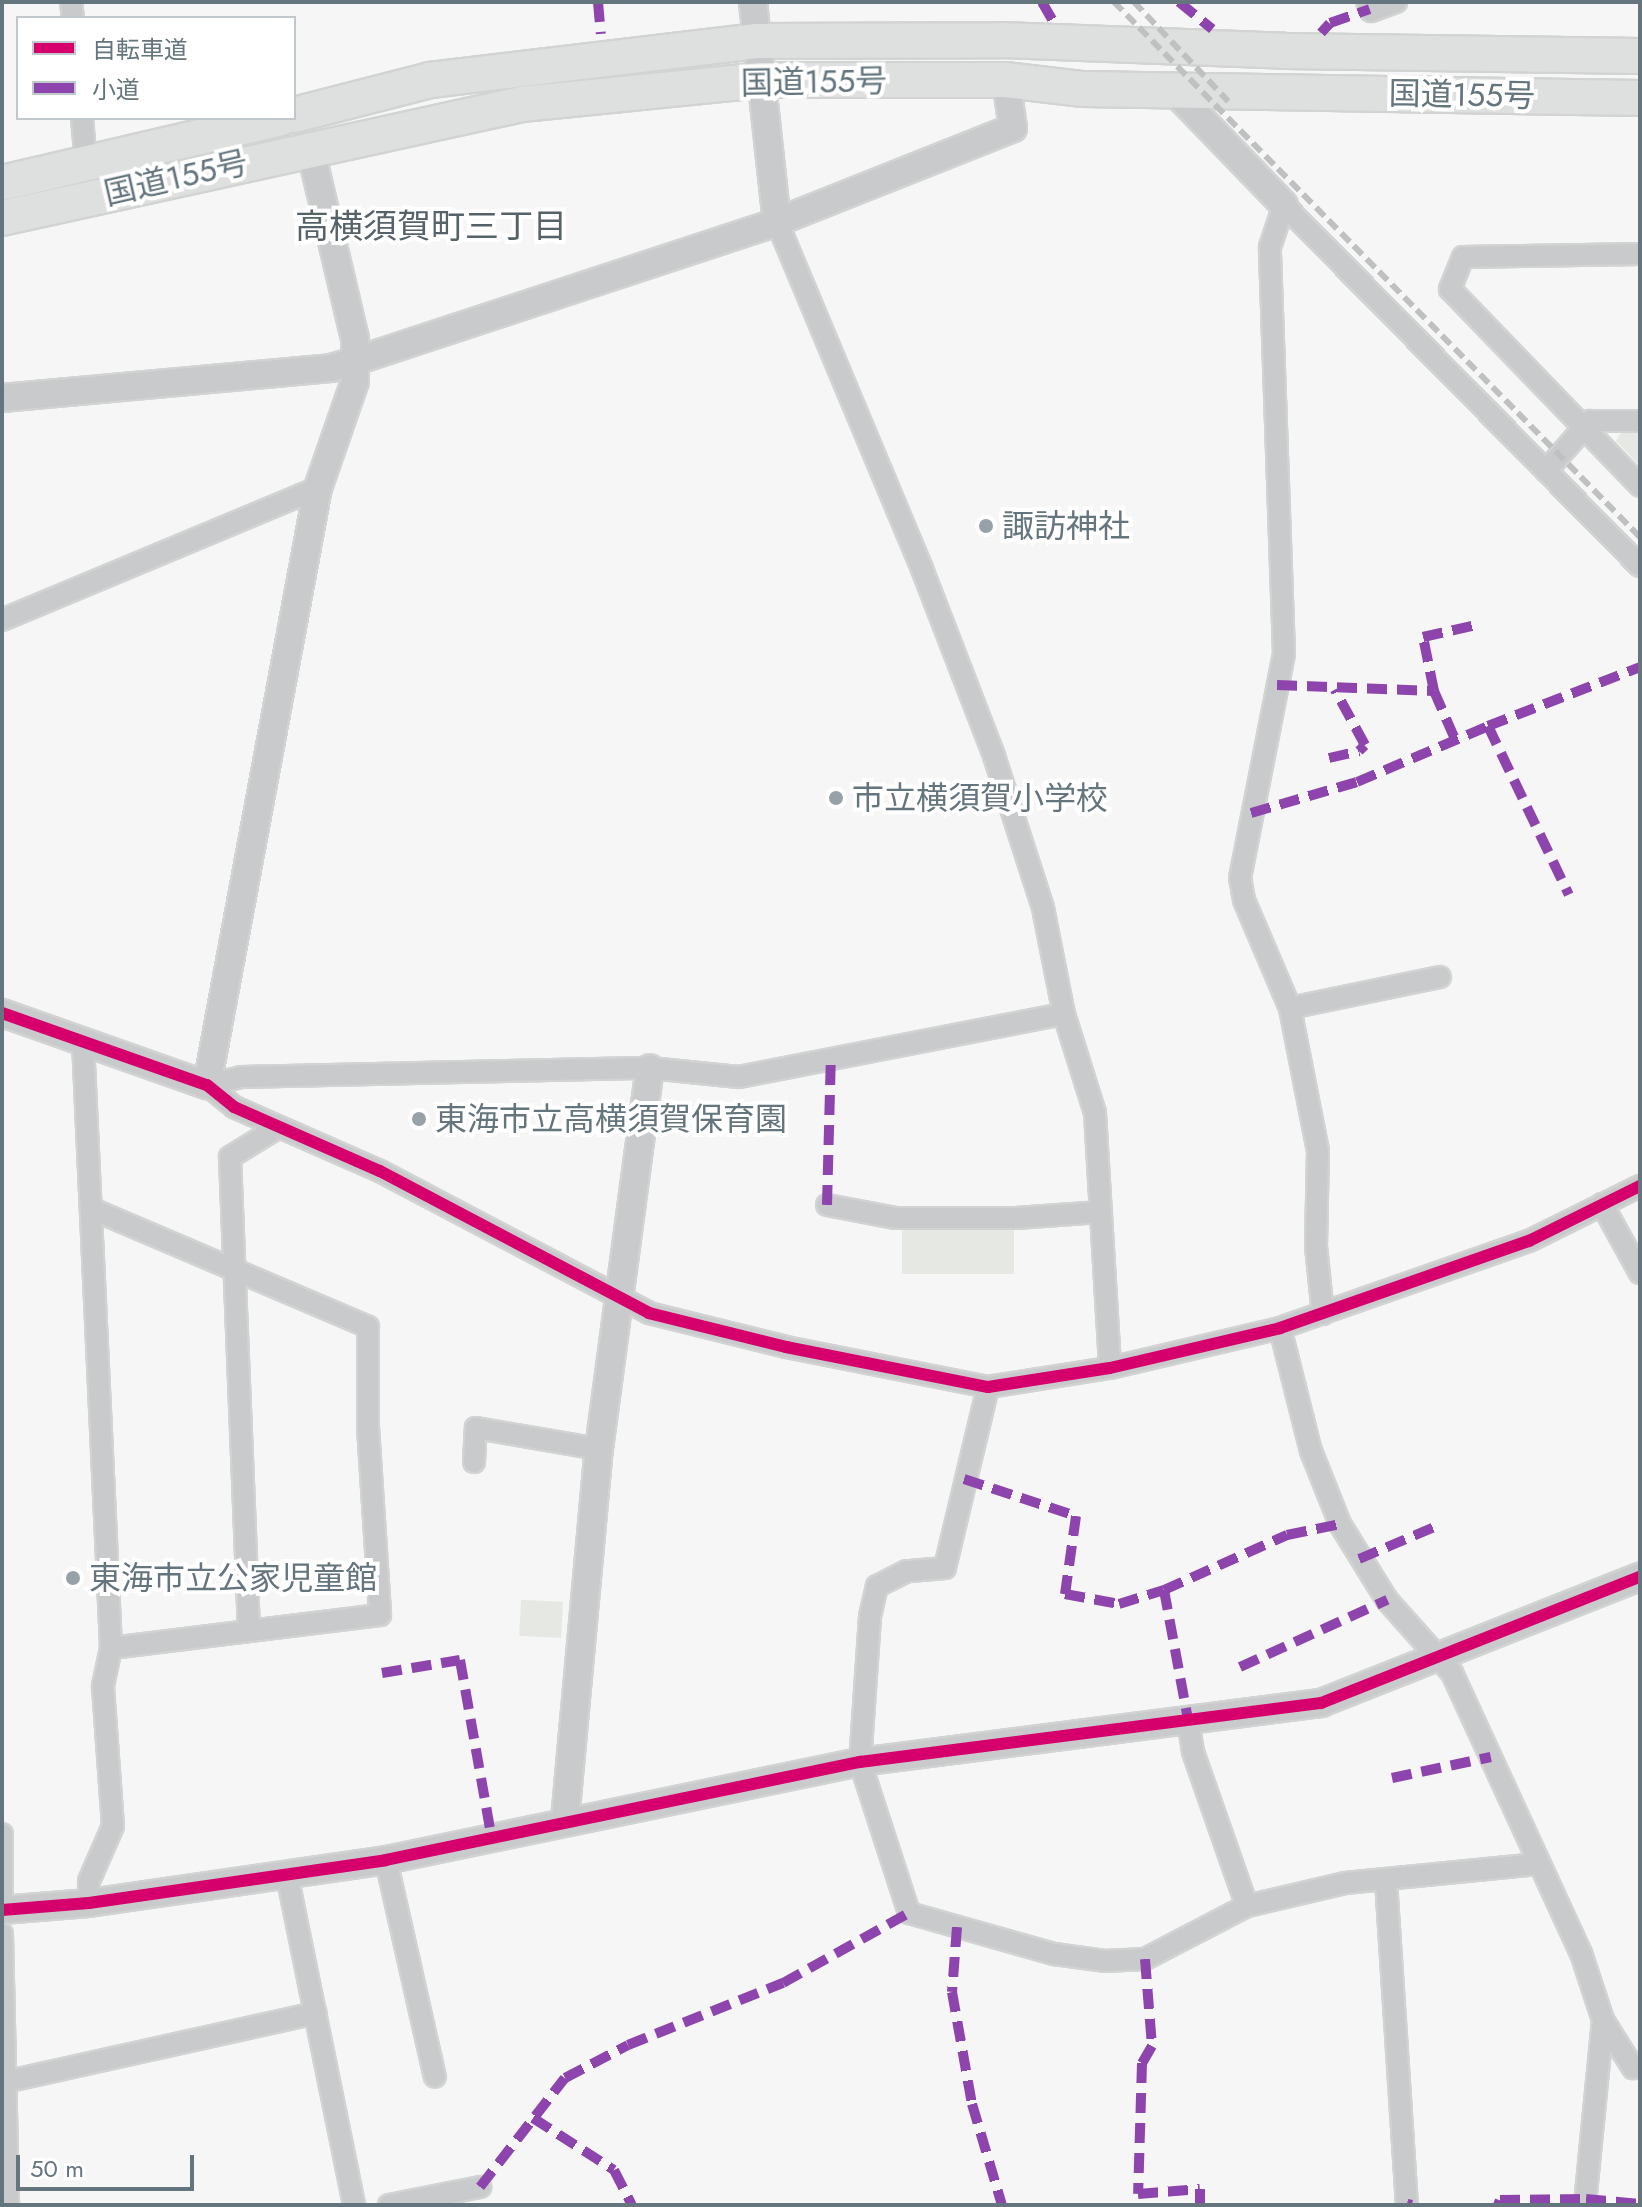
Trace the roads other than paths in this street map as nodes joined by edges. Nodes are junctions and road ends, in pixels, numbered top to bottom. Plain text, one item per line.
1 (753, 2) edge
2 (1367, 2) edge
3 (1396, 2) edge
4 (756, 41) junction
5 (1640, 56) edge
6 (761, 80) junction
7 (1006, 80) junction
8 (1174, 91) junction
9 (1640, 98) edge
10 (296, 114) edge
11 (82, 120) edge
12 (273, 120) edge
13 (310, 147) junction
14 (86, 164) junction
15 (2, 183) edge
16 (1284, 205) junction
17 (2, 218) edge
18 (777, 222) junction
19 (1640, 254) edge
20 (355, 361) junction
21 (2, 398) edge
22 (1640, 421) edge
23 (1582, 429) junction
24 (1546, 471) junction
25 (1640, 486) edge
26 (318, 488) junction
27 (1640, 566) edge
28 (2, 620) edge
29 (1440, 977) dead end
30 (1290, 1008) junction
31 (2, 1013) edge
32 (1064, 1014) junction
33 (83, 1042) junction
34 (650, 1068) junction
35 (207, 1085) junction
36 (279, 1127) junction
37 (1640, 1186) edge
38 (1602, 1204) junction
39 (827, 1205) dead end
40 (92, 1209) junction
41 (1101, 1212) junction
42 (233, 1268) junction
43 (1640, 1273) edge
44 (621, 1299) junction
45 (1323, 1314) junction
46 (1280, 1328) junction
47 (1110, 1368) junction
48 (988, 1387) junction
49 (599, 1449) junction
50 (474, 1462) dead end
51 (1640, 1577) edge
52 (249, 1631) junction
53 (111, 1648) junction
54 (1438, 1659) junction
55 (1188, 1720) junction
56 (860, 1762) junction
57 (565, 1820) junction
58 (2, 1834) edge
59 (386, 1860) junction
60 (1538, 1864) junction
61 (287, 1875) junction
62 (1386, 1881) junction
63 (2, 1895) edge
64 (89, 1903) junction
65 (1247, 1906) junction
66 (2, 1910) edge
67 (2, 1934) edge
68 (316, 2013) junction
69 (1603, 2020) junction
70 (1637, 2068) edge
71 (1598, 2069) junction
72 (435, 2077) dead end
73 (9, 2081) junction
74 (480, 2187) dead end
75 (1407, 2204) edge
76 (8, 2205) edge
77 (354, 2205) edge
78 (389, 2205) edge
79 (1585, 2205) edge

1 - 4 street
2 - 3 street
4 - 5 highway, 国道155号
4 - 6 street
4 - 10 highway, 国道155号
6 - 7 highway, 国道155号
6 - 13 highway, 国道155号
6 - 18 street
7 - 8 highway, 国道155号
7 - 18 street
8 - 9 highway, 国道155号
8 - 16 street
11 - 14 street
12 - 14 highway, 国道155号
13 - 17 highway, 国道155号
13 - 20 street
14 - 15 highway, 国道155号
16 - 24 street
16 - 30 street
18 - 20 street
18 - 32 street
19 - 23 street
20 - 21 street
20 - 26 street
22 - 23 street
23 - 24 street
23 - 25 street
24 - 27 street
26 - 28 street
26 - 35 street
29 - 30 street
30 - 45 street
31 - 33 street
32 - 34 street
32 - 41 street
33 - 35 street
33 - 40 street
34 - 35 street
34 - 44 street
35 - 36 street
36 - 42 street
36 - 44 street
37 - 38 street
38 - 43 street
38 - 45 street
39 - 41 street
40 - 42 street
40 - 53 street
41 - 47 street
42 - 52 street
42 - 52 street
44 - 48 street
44 - 49 street
45 - 46 street
46 - 47 street
46 - 54 street
47 - 48 street
48 - 56 street
49 - 50 street
49 - 57 street
51 - 54 street
52 - 53 street
53 - 64 street
54 - 55 street
54 - 60 street
55 - 56 street
55 - 65 street
56 - 57 street
56 - 65 street
57 - 59 street
58 - 63 street
59 - 61 street
59 - 72 street
60 - 62 street
60 - 69 street
61 - 64 street
61 - 68 street
62 - 65 street
62 - 75 street
64 - 66 street
67 - 73 street
68 - 73 street
68 - 77 street
69 - 70 street
69 - 71 street
70 - 71 street
71 - 79 street
73 - 76 street
74 - 78 street

